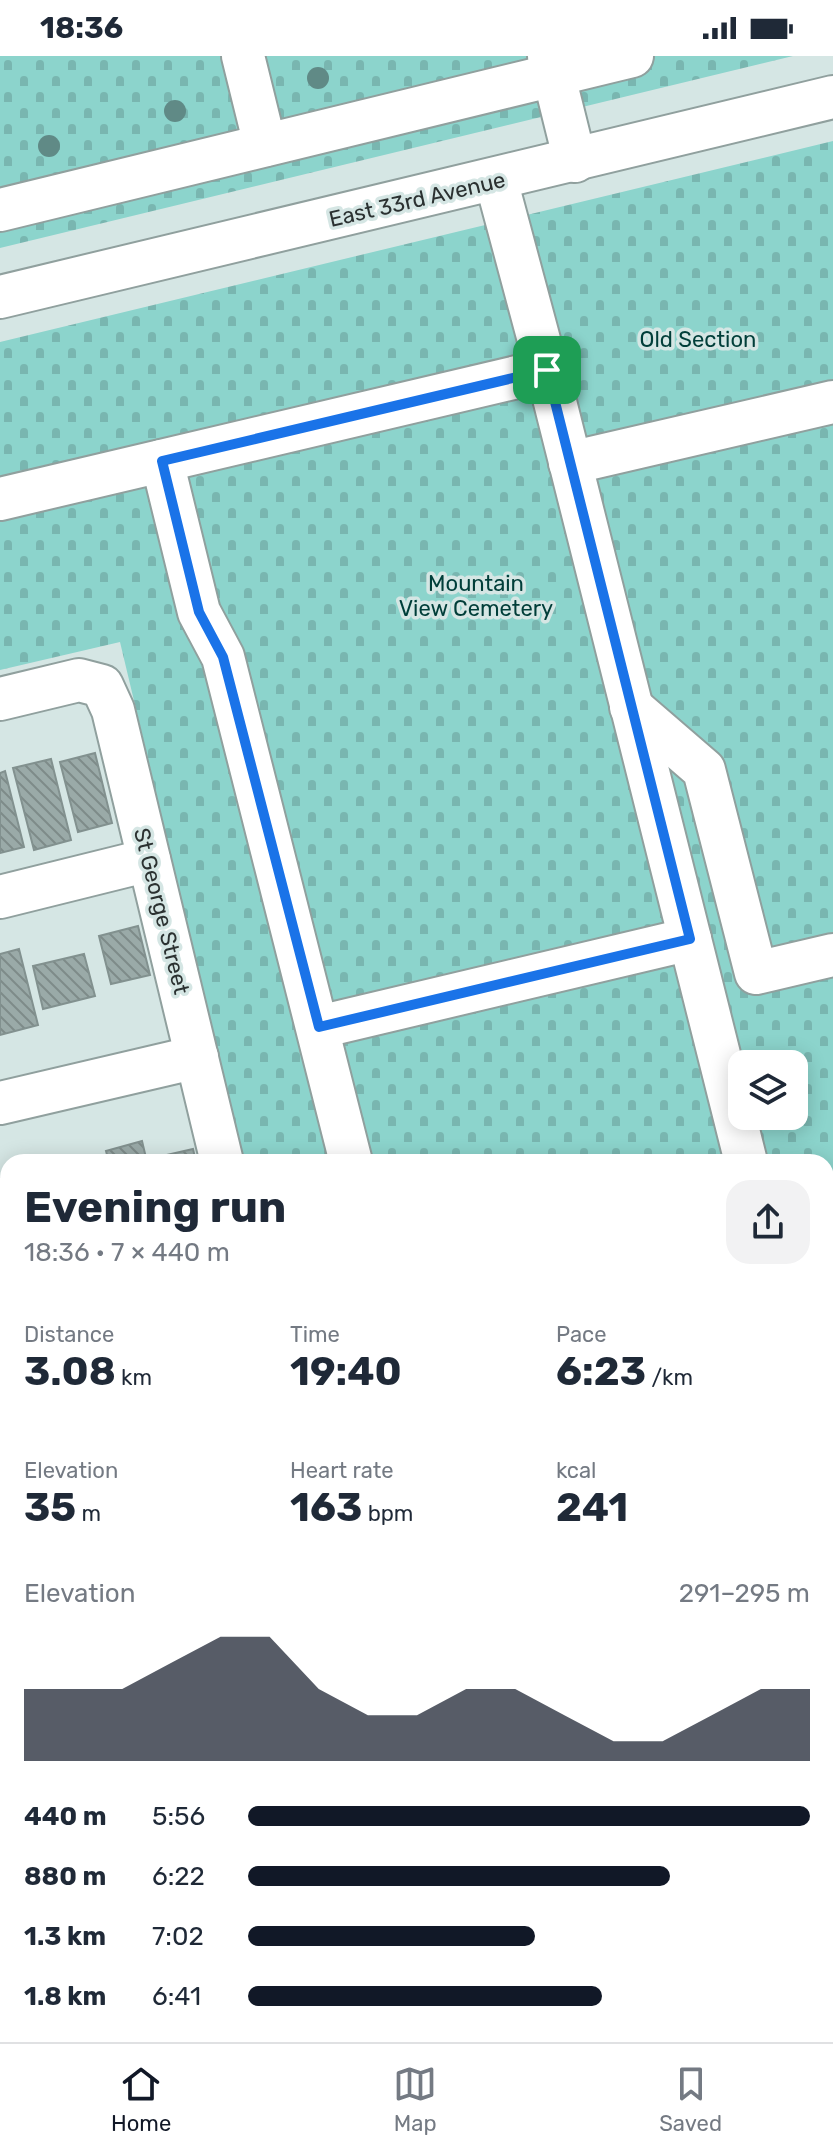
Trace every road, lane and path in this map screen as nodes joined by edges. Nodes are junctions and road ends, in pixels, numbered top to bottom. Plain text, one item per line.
1 (243, 56) edge
2 (632, 56) edge
3 (551, 66) edge
4 (833, 97) edge
5 (265, 145) junction
6 (575, 161) junction
7 (496, 180) junction
8 (0, 210) edge
9 (0, 297) edge
10 (547, 370) junction
11 (831, 411) edge
12 (162, 461) junction
13 (570, 463) junction
14 (0, 499) edge
15 (0, 699) edge
16 (631, 707) junction
17 (149, 860) junction
18 (0, 897) edge
19 (690, 939) junction
20 (833, 955) edge
21 (319, 1027) junction
22 (197, 1057) junction
23 (0, 1103) edge
24 (220, 1154) edge
25 (349, 1154) edge
26 (744, 1154) edge

1 - 5 street
2 - 3 street
3 - 5 street
3 - 6 street
4 - 6 street, East 33rd Avenue
5 - 8 street
6 - 7 street, East 33rd Avenue
7 - 9 street, East 33rd Avenue
7 - 10 street
10 - 12 street
10 - 13 street
11 - 13 street
12 - 14 street
12 - 21 street
13 - 16 street
15 - 17 street, St George Street
16 - 19 street
16 - 20 street
17 - 18 street
17 - 22 street, St George Street
19 - 21 street
19 - 26 street
21 - 25 street
22 - 23 street
22 - 24 street, St George Street

